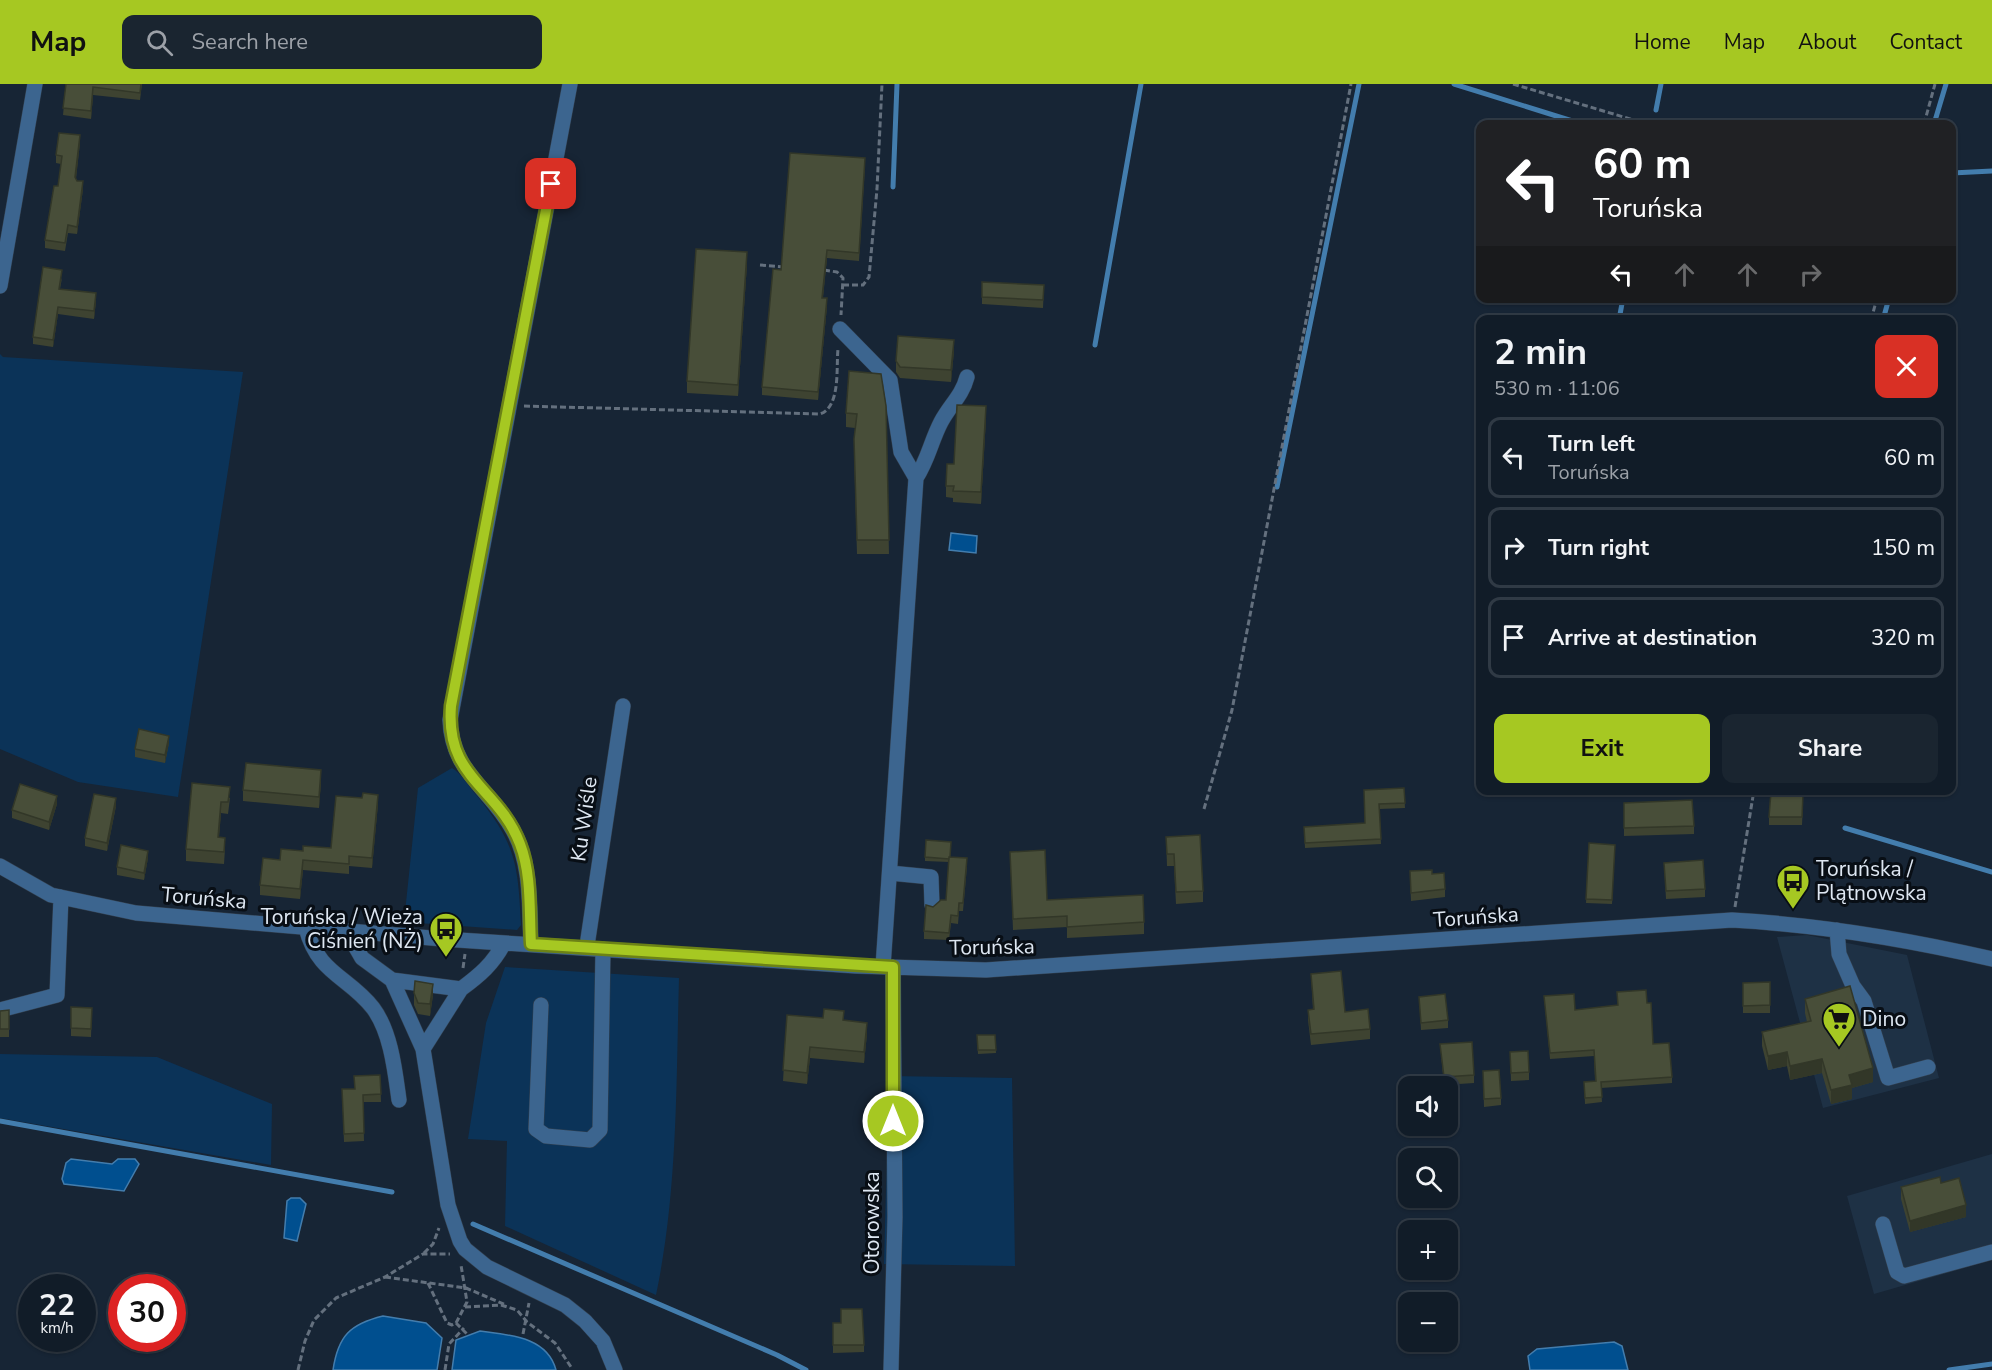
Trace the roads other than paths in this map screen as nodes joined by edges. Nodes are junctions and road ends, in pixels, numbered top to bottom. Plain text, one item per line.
1 (35, 84) edge
2 (570, 84) edge
3 (0, 286) edge
4 (840, 328) road end
5 (967, 377) dead end
6 (916, 478) junction
7 (623, 706) dead end
8 (0, 867) edge
9 (890, 873) junction
10 (60, 897) junction
11 (932, 905) edge
12 (306, 928) junction
13 (1837, 930) junction
14 (347, 932) junction
15 (588, 939) dead end
16 (504, 943) junction
17 (531, 944) junction
18 (603, 949) junction
19 (1992, 959) edge
20 (888, 967) junction
21 (392, 980) junction
22 (460, 989) junction
23 (541, 1005) dead end
24 (0, 1010) edge
25 (423, 1049) junction
26 (1928, 1067) dead end
27 (399, 1100) dead end
28 (1883, 1224) dead end
29 (1992, 1252) edge
30 (615, 1370) edge
31 (891, 1370) edge

1 - 3 street
2 - 17 street
4 - 6 street
5 - 6 street
6 - 9 street, Otorowska
7 - 15 street, Ku Wiśle
8 - 10 street, Toruńska
9 - 11 street
9 - 20 street, Otorowska
10 - 12 street, Toruńska
10 - 24 street
12 - 14 street, Toruńska
12 - 27 street
13 - 19 street, Toruńska
13 - 20 street, Toruńska
13 - 26 street
14 - 16 street, Toruńska
14 - 21 street
16 - 17 street, Toruńska
16 - 22 street
17 - 18 street, Toruńska
18 - 20 street, Toruńska
18 - 23 street
20 - 31 street, Otorowska
21 - 22 street
21 - 25 street
22 - 25 street
25 - 30 street
28 - 29 street

